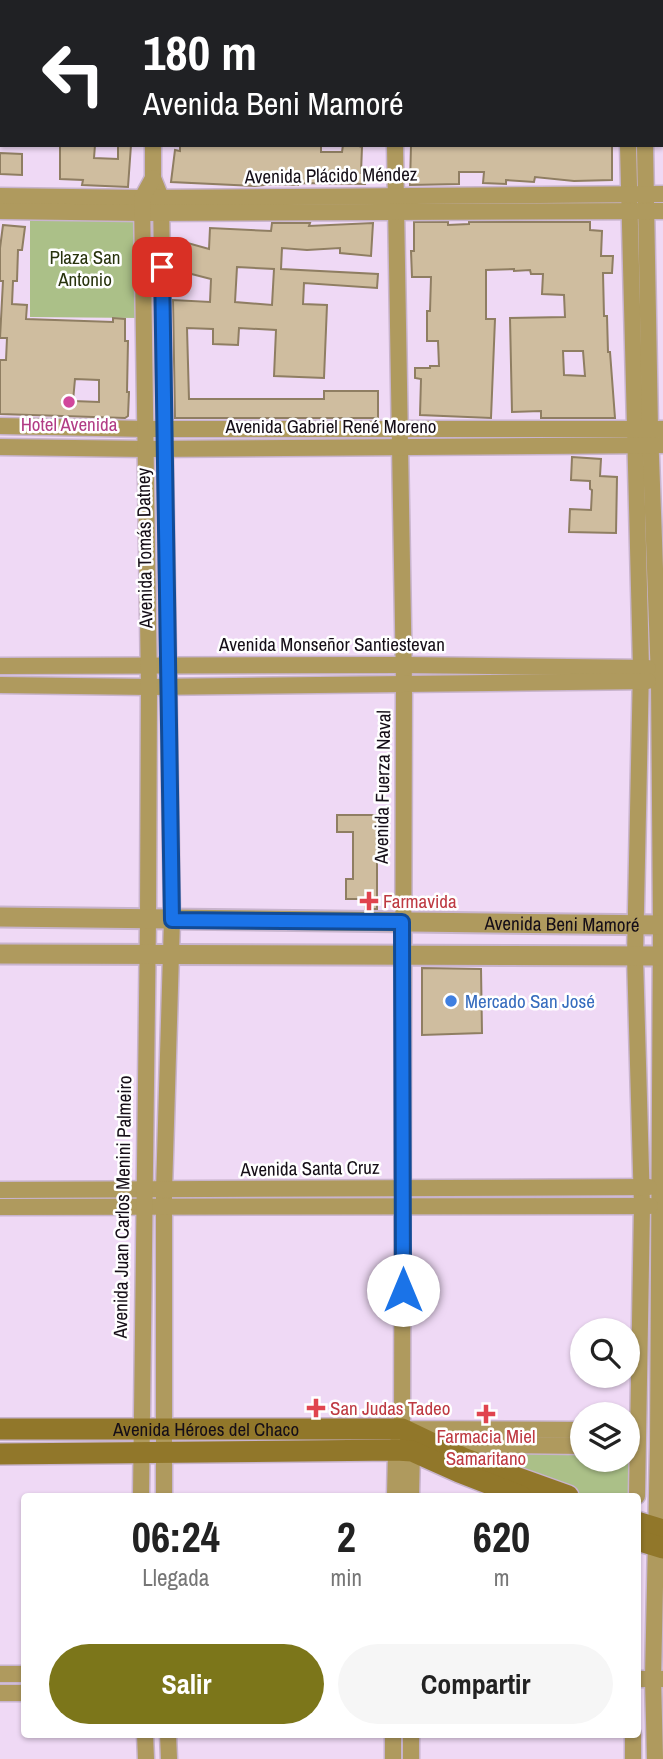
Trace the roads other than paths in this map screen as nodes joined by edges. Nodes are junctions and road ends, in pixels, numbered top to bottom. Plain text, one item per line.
1 (153, 147) edge
2 (395, 147) edge
3 (628, 147) edge
4 (645, 147) edge
5 (153, 178) junction
6 (637, 194) junction
7 (663, 194) edge
8 (0, 196) edge
9 (396, 204) junction
10 (161, 205) junction
11 (143, 206) junction
12 (0, 211) edge
13 (638, 211) junction
14 (663, 211) edge
15 (0, 426) edge
16 (400, 428) junction
17 (145, 429) junction
18 (164, 429) junction
19 (634, 429) junction
20 (657, 437) edge
21 (634, 446) junction
22 (0, 447) edge
23 (400, 447) junction
24 (146, 449) junction
25 (164, 449) junction
26 (148, 665) junction
27 (167, 665) junction
28 (404, 665) junction
29 (0, 666) edge
30 (661, 674) edge
31 (640, 675) junction
32 (404, 684) junction
33 (0, 685) edge
34 (167, 686) junction
35 (149, 687) junction
36 (0, 917) edge
37 (148, 919) junction
38 (172, 920) junction
39 (402, 922) junction
40 (636, 925) junction
41 (662, 925) edge
42 (0, 954) edge
43 (146, 954) junction
44 (172, 955) junction
45 (403, 956) junction
46 (662, 956) edge
47 (635, 957) junction
48 (640, 1187) junction
49 (661, 1187) edge
50 (402, 1188) junction
51 (0, 1190) edge
52 (144, 1198) junction
53 (164, 1198) junction
54 (403, 1206) junction
55 (642, 1206) junction
56 (661, 1206) edge
57 (0, 1207) edge
58 (635, 1402) edge
59 (0, 1429) edge
60 (402, 1429) junction
61 (140, 1430) junction
62 (163, 1430) junction
63 (570, 1430) edge
64 (640, 1438) edge
65 (661, 1439) edge
66 (570, 1446) edge
67 (413, 1449) junction
68 (0, 1454) edge
69 (140, 1454) junction
70 (163, 1454) junction
71 (636, 1472) edge
72 (141, 1493) edge
73 (164, 1493) edge
74 (396, 1493) edge
75 (411, 1493) edge
76 (514, 1493) edge
77 (558, 1493) edge
78 (637, 1493) edge
79 (652, 1535) edge
80 (0, 1674) edge
81 (21, 1674) edge
82 (651, 1686) edge
83 (0, 1693) edge
84 (21, 1693) edge
85 (145, 1738) edge
86 (168, 1738) edge
87 (393, 1738) edge
88 (411, 1738) edge
89 (633, 1738) edge
90 (146, 1759) edge
91 (169, 1759) edge
92 (393, 1759) edge
93 (411, 1759) edge
94 (633, 1759) edge
95 (655, 1759) edge

1 - 5 street, Avenida Tomás Datney
2 - 9 street, Avenida Fuerza Naval
3 - 6 street
4 - 6 street
5 - 10 street, Avenida Tomás Datney
5 - 11 street, Avenida Tomás Datney
6 - 7 street, Avenida Plácido Méndez
6 - 9 street, Avenida Plácido Méndez
6 - 13 street
8 - 11 street, Avenida Plácido Méndez
9 - 10 street, Avenida Plácido Méndez
9 - 13 street, Avenida Plácido Méndez
9 - 16 street, Avenida Fuerza Naval
10 - 11 street, Avenida Plácido Méndez
10 - 18 street, Avenida Tomás Datney
11 - 12 street, Avenida Plácido Méndez
11 - 17 street, Avenida Tomás Datney
13 - 14 street, Avenida Plácido Méndez
13 - 19 street
13 - 20 street
15 - 17 street, Avenida Gabriel René Moreno
16 - 18 street, Avenida Gabriel René Moreno
16 - 19 street, Avenida Gabriel René Moreno
16 - 23 street, Avenida Fuerza Naval
17 - 18 street, Avenida Gabriel René Moreno
17 - 24 street, Avenida Tomás Datney
18 - 25 street, Avenida Tomás Datney
19 - 20 street, Avenida Gabriel René Moreno
19 - 21 street
20 - 21 street, Avenida Gabriel René Moreno
20 - 30 street
21 - 23 street, Avenida Gabriel René Moreno
21 - 31 street
22 - 24 street, Avenida Gabriel René Moreno
23 - 25 street, Avenida Gabriel René Moreno
23 - 28 street, Avenida Fuerza Naval
24 - 25 street, Avenida Gabriel René Moreno
24 - 26 street, Avenida Tomás Datney
25 - 27 street, Avenida Tomás Datney
26 - 27 street, Avenida Monseñor Santiestevan
26 - 29 street, Avenida Monseñor Santiestevan
26 - 35 street, Avenida Tomás Datney
27 - 28 street, Avenida Monseñor Santiestevan
27 - 34 street, Avenida Tomás Datney
28 - 31 street, Avenida Monseñor Santiestevan
28 - 32 street, Avenida Fuerza Naval
30 - 31 street, Avenida Monseñor Santiestevan
30 - 41 street
31 - 32 street, Avenida Monseñor Santiestevan
31 - 40 street
32 - 34 street, Avenida Monseñor Santiestevan
32 - 39 street, Avenida Fuerza Naval
33 - 35 street, Avenida Monseñor Santiestevan
34 - 35 street, Avenida Monseñor Santiestevan
34 - 38 street, Avenida Tomás Datney
35 - 37 street, Avenida Tomás Datney
36 - 37 street, Avenida Beni Mamoré
37 - 38 street, Avenida Beni Mamoré
37 - 43 street, Avenida Juan Carlos Menini Palmeiro
38 - 39 street, Avenida Beni Mamoré
38 - 44 street
39 - 40 street, Avenida Beni Mamoré
39 - 45 street, Avenida Fuerza Naval
40 - 41 street, Avenida Beni Mamoré
40 - 47 street
41 - 46 street
42 - 43 street, Avenida Beni Mamoré
43 - 44 street, Avenida Beni Mamoré
43 - 52 street, Avenida Juan Carlos Menini Palmeiro
44 - 45 street, Avenida Beni Mamoré
44 - 53 street
45 - 47 street, Avenida Beni Mamoré
45 - 50 street, Avenida Fuerza Naval
46 - 47 street, Avenida Beni Mamoré
46 - 49 street
47 - 48 street
48 - 49 street, Avenida Santa Cruz
48 - 50 street, Avenida Santa Cruz
48 - 55 street
49 - 56 street
50 - 53 street, Avenida Santa Cruz
50 - 54 street, Avenida Fuerza Naval
51 - 52 street, Avenida Santa Cruz
52 - 53 street, Avenida Santa Cruz
52 - 57 street, Avenida Santa Cruz
52 - 61 street, Avenida Juan Carlos Menini Palmeiro
53 - 54 street, Avenida Santa Cruz
53 - 62 street
54 - 55 street, Avenida Santa Cruz
54 - 60 street, Avenida Fuerza Naval
55 - 56 street, Avenida Santa Cruz
55 - 58 street
56 - 65 street
59 - 61 main road, Avenida Héroes del Chaco
60 - 62 main road, Avenida Héroes del Chaco
60 - 63 street
60 - 67 main road, Avenida Héroes del Chaco
60 - 67 street, Avenida Fuerza Naval
61 - 62 main road, Avenida Héroes del Chaco
61 - 69 street, Avenida Juan Carlos Menini Palmeiro
62 - 70 street
64 - 65 street
65 - 79 street
66 - 67 street
67 - 70 main road, Avenida Héroes del Chaco
67 - 74 street, Avenida Fuerza Naval
67 - 75 street, Avenida Fuerza Naval
67 - 76 main road, Avenida Héroes del Chaco
67 - 77 main road, Avenida Héroes del Chaco
68 - 69 main road, Avenida Héroes del Chaco
69 - 70 main road, Avenida Héroes del Chaco
69 - 72 street, Avenida Juan Carlos Menini Palmeiro
70 - 73 street
71 - 78 street
79 - 82 street
80 - 81 street
82 - 95 street
83 - 84 street
85 - 90 street
86 - 91 street
87 - 92 street
88 - 93 street
89 - 94 street

